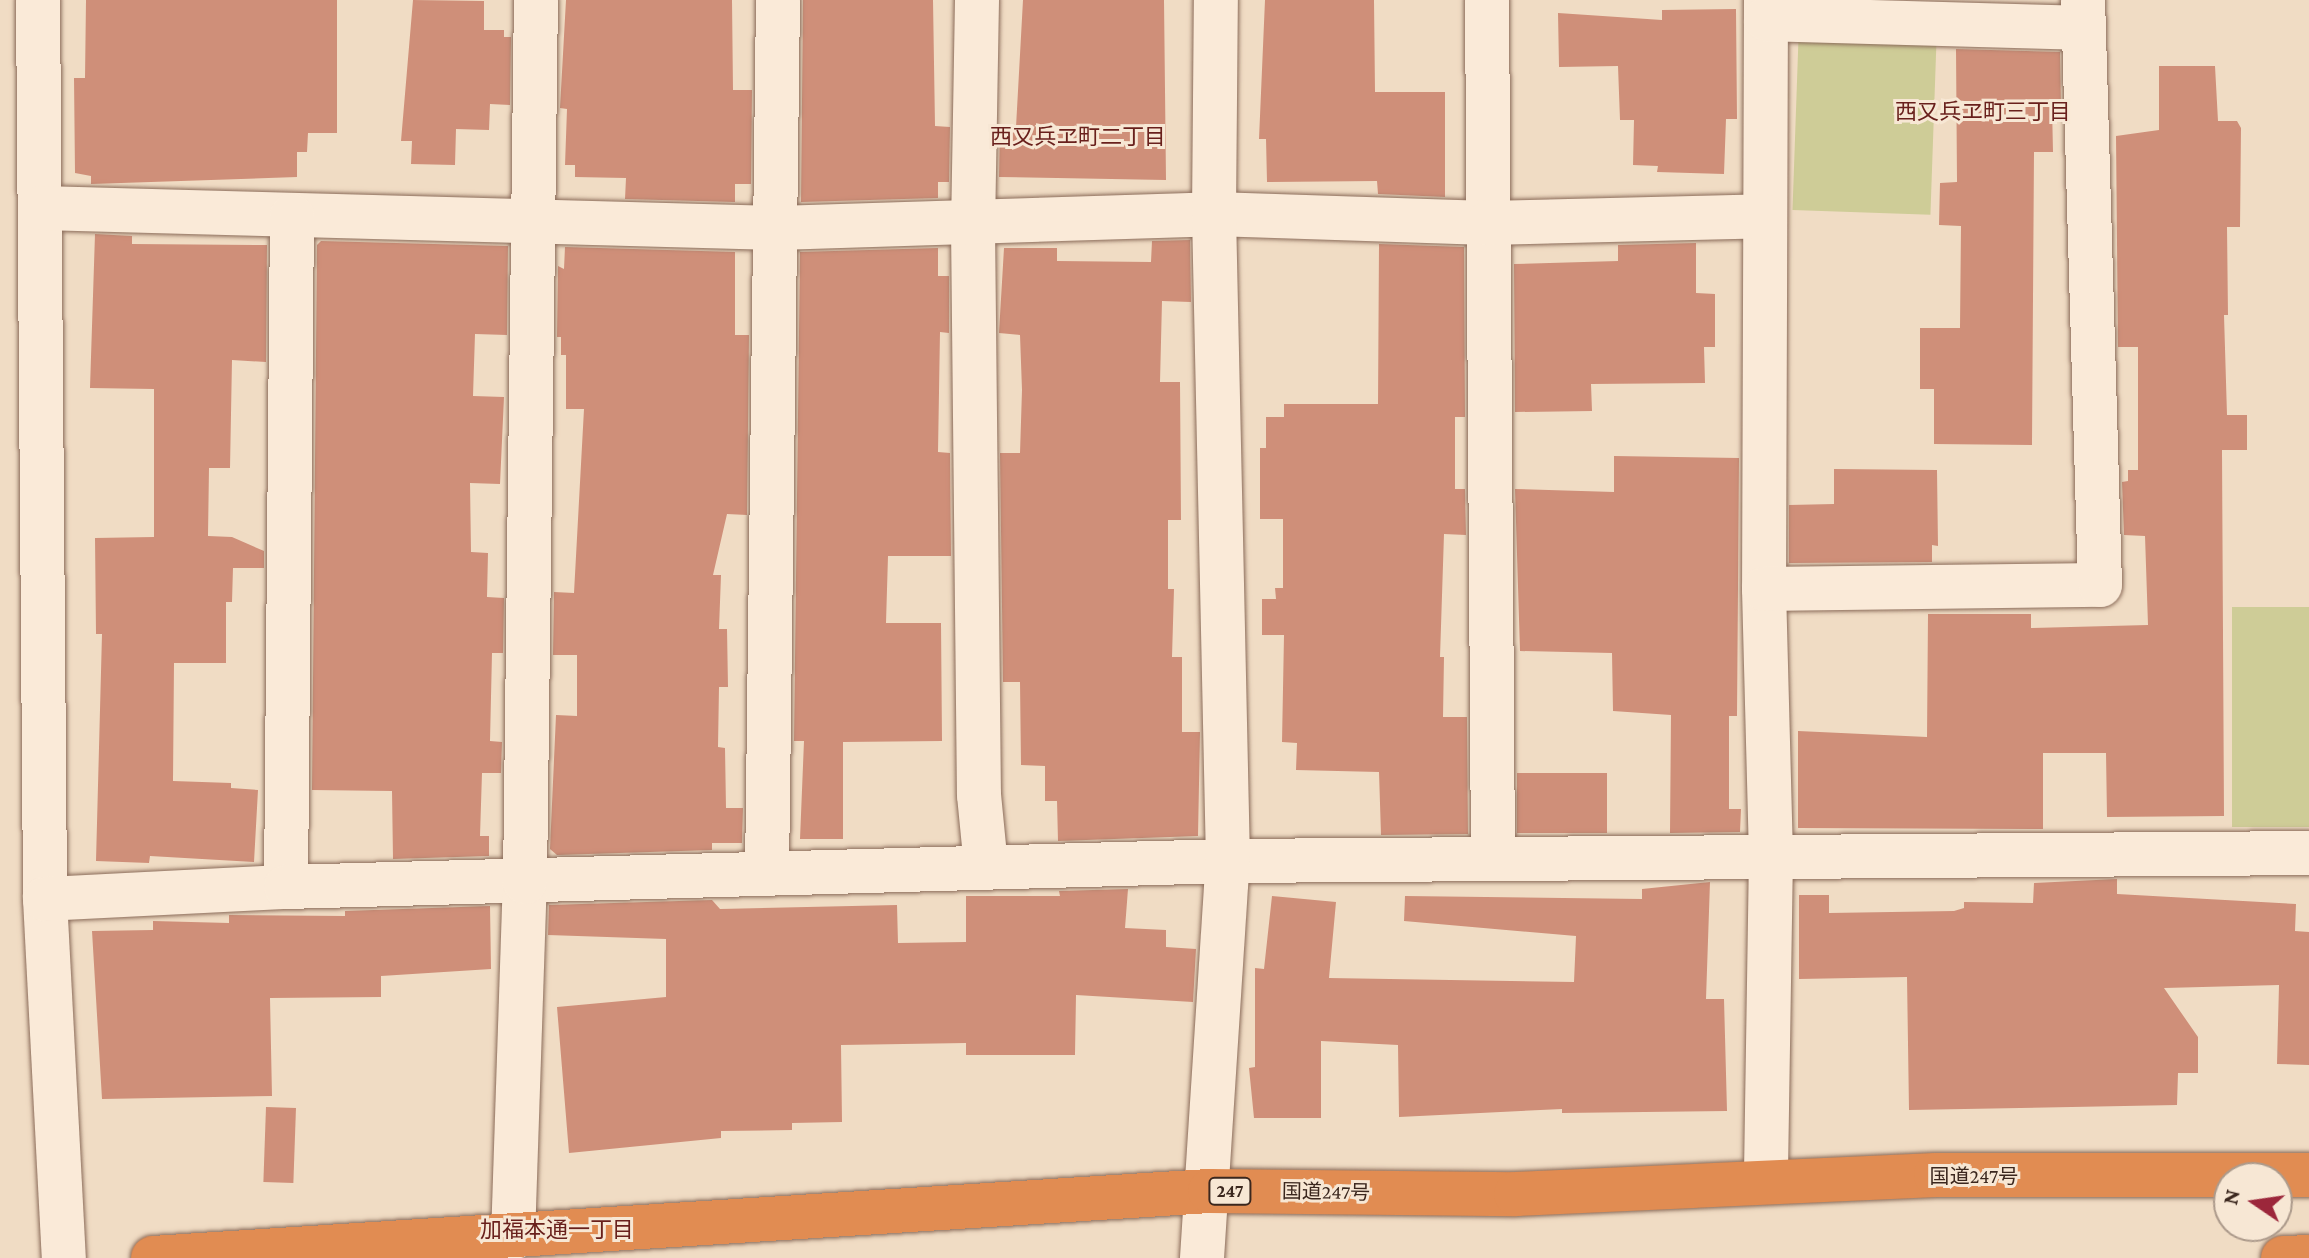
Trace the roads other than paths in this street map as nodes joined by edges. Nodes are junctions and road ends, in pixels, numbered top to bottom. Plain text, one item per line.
1 (38, 0) edge
2 (536, 0) edge
3 (778, 0) edge
4 (977, 0) edge
5 (1216, 0) edge
6 (1487, 0) edge
7 (1766, 9) edge
8 (2083, 14) edge
9 (41, 208) junction
10 (1214, 214) junction
11 (292, 216) junction
12 (1765, 216) junction
13 (531, 222) junction
14 (1488, 223) junction
15 (973, 226) junction
16 (777, 228) junction
17 (1764, 589) junction
18 (2309, 853) edge
19 (1771, 855) junction
20 (1493, 859) junction
21 (1228, 861) junction
22 (986, 867) junction
23 (767, 874) junction
24 (525, 882) junction
25 (286, 887) junction
26 (45, 899) junction
27 (2309, 1175) edge
28 (1766, 1181) junction
29 (1210, 1191) junction
30 (513, 1238) junction
31 (2309, 1257) edge
32 (64, 1258) edge
33 (153, 1258) edge
34 (1202, 1258) edge
35 (2283, 1258) edge

1 - 9 street
2 - 13 street
3 - 16 street
4 - 15 street
5 - 10 street
6 - 14 street
7 - 8 street
7 - 12 street
8 - 17 street
9 - 11 street
9 - 26 street
10 - 14 street
10 - 15 street
10 - 21 street
11 - 13 street
11 - 25 street
12 - 14 street
12 - 17 street
13 - 16 street
13 - 24 street
14 - 20 street
15 - 16 street
15 - 22 street
16 - 23 street
17 - 19 street
18 - 19 street
19 - 20 street
19 - 28 street
20 - 21 street
21 - 22 street
21 - 29 street
22 - 23 street
23 - 24 street
24 - 25 street
24 - 30 street
25 - 26 street
26 - 32 street
27 - 28 highway, 国道247号 / 247
28 - 29 highway, 国道247号 / 247
29 - 30 highway, 国道247号 / 247
29 - 34 street
30 - 33 highway, 国道247号 / 247
31 - 35 highway

